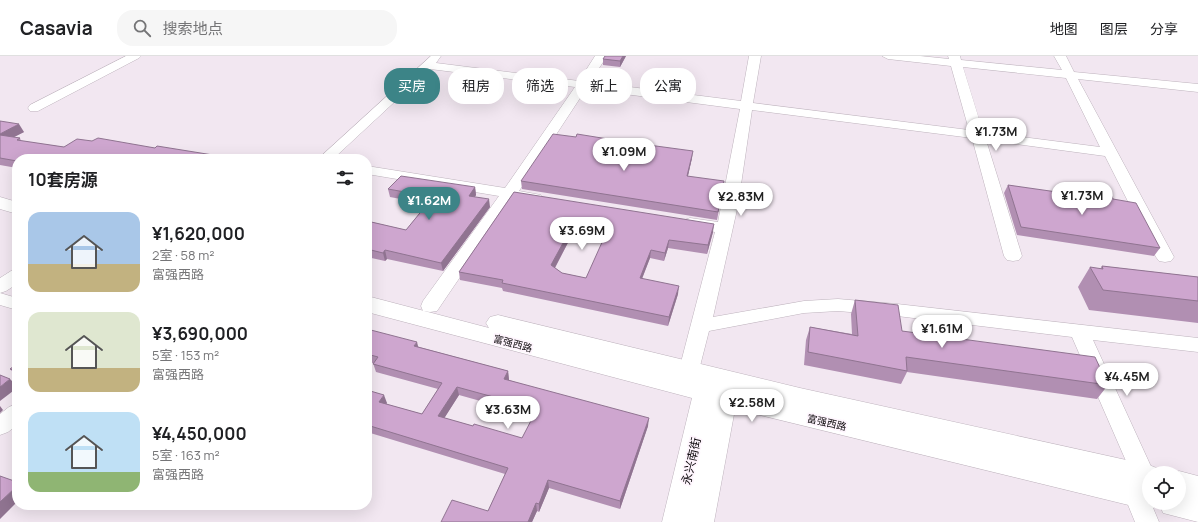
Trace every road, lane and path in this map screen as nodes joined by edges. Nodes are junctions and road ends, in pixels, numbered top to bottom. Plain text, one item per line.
1 (136, 56) edge
2 (601, 56) edge
3 (755, 56) edge
4 (888, 56) edge
5 (1060, 56) edge
6 (955, 59) edge
7 (433, 60) edge
8 (593, 68) edge
9 (1069, 74) junction
10 (576, 83) edge
11 (1198, 88) edge
12 (632, 90) edge
13 (576, 95) edge
14 (747, 105) junction
15 (34, 108) dead end
16 (977, 135) junction
17 (1110, 152) junction
18 (330, 154) edge
19 (372, 171) edge
20 (0, 191) edge
21 (510, 193) junction
22 (12, 194) edge
23 (549, 200) edge
24 (0, 203) edge
25 (12, 207) edge
26 (672, 220) edge
27 (724, 228) junction
28 (1013, 256) dead end
29 (1165, 258) dead end
30 (12, 279) edge
31 (0, 287) edge
32 (372, 290) edge
33 (0, 299) edge
34 (12, 303) edge
35 (372, 305) edge
36 (430, 306) junction
37 (701, 326) junction
38 (1079, 331) junction
39 (1198, 345) edge
40 (712, 383) junction
41 (12, 417) edge
42 (0, 426) edge
43 (1142, 480) edge
44 (1142, 486) edge
45 (1186, 486) edge
46 (1198, 489) edge
47 (1186, 506) edge
48 (1198, 508) edge
49 (1146, 510) edge
50 (677, 522) edge
51 (699, 522) edge
52 (1147, 522) edge

1 - 15 street
2 - 8 street
3 - 14 street
4 - 6 street
5 - 9 street
6 - 9 street
6 - 16 street
7 - 10 street
7 - 18 street
9 - 11 street
9 - 17 street
12 - 14 street
13 - 21 street
14 - 16 street
14 - 27 street
16 - 17 street
16 - 28 street
17 - 29 street
19 - 21 street
20 - 22 main road
21 - 23 street
21 - 36 street
24 - 25 main road
26 - 27 street
27 - 37 street
30 - 31 street
32 - 36 main road, 富强西路
33 - 34 street
35 - 40 main road, 富强西路
36 - 40 main road, 富强西路
37 - 38 street
37 - 40 street
38 - 39 street
38 - 43 street
40 - 44 main road, 富强西路
40 - 50 main road, 永兴南街
40 - 51 main road, 永兴南街
41 - 42 street
45 - 46 main road
47 - 48 main road
49 - 52 street

